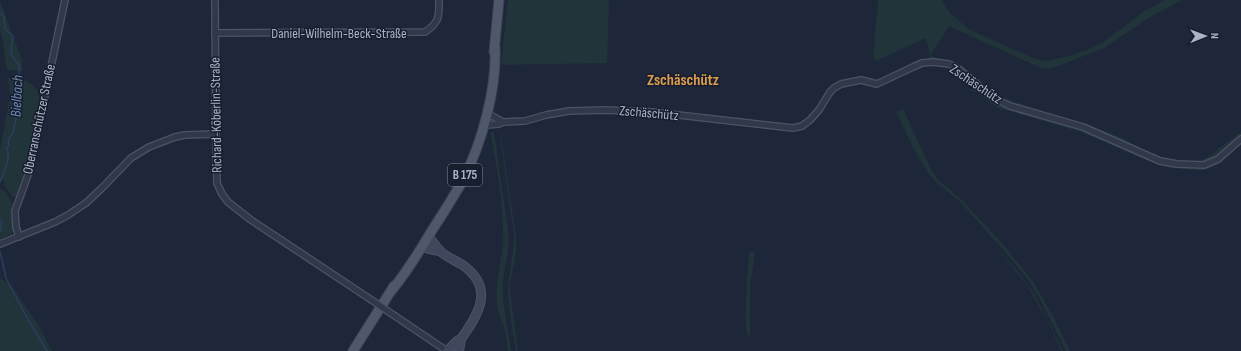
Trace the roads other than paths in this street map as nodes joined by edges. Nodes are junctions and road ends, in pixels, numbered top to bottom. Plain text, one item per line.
1 (65, 0) edge
2 (215, 0) edge
3 (439, 0) edge
4 (499, 0) edge
5 (215, 33) junction
6 (487, 113) junction
7 (503, 122) junction
8 (484, 124) junction
9 (216, 134) junction
10 (1241, 139) edge
11 (19, 237) junction
12 (428, 237) junction
13 (0, 244) edge
14 (422, 246) junction
15 (440, 251) junction
16 (461, 339) junction
17 (352, 351) edge
18 (447, 351) edge
19 (459, 351) edge

1 - 11 street, Oberranschützer Straße
2 - 5 street, Richard-Köberlin-Straße
3 - 5 street, Daniel-Wilhelm-Beck-Straße
4 - 6 main road, B 175
5 - 9 street, Richard-Köberlin-Straße
6 - 7 street
6 - 8 main road, B 175
7 - 8 street, Zschäschütz
7 - 10 street, Zschäschütz
8 - 12 main road, B 175
9 - 11 street
9 - 18 street, Richard-Köberlin-Straße, bridge
11 - 13 street
12 - 14 main road, B 175
12 - 15 street
14 - 15 street
14 - 17 main road, B 175
15 - 16 street
16 - 18 street
16 - 19 street

